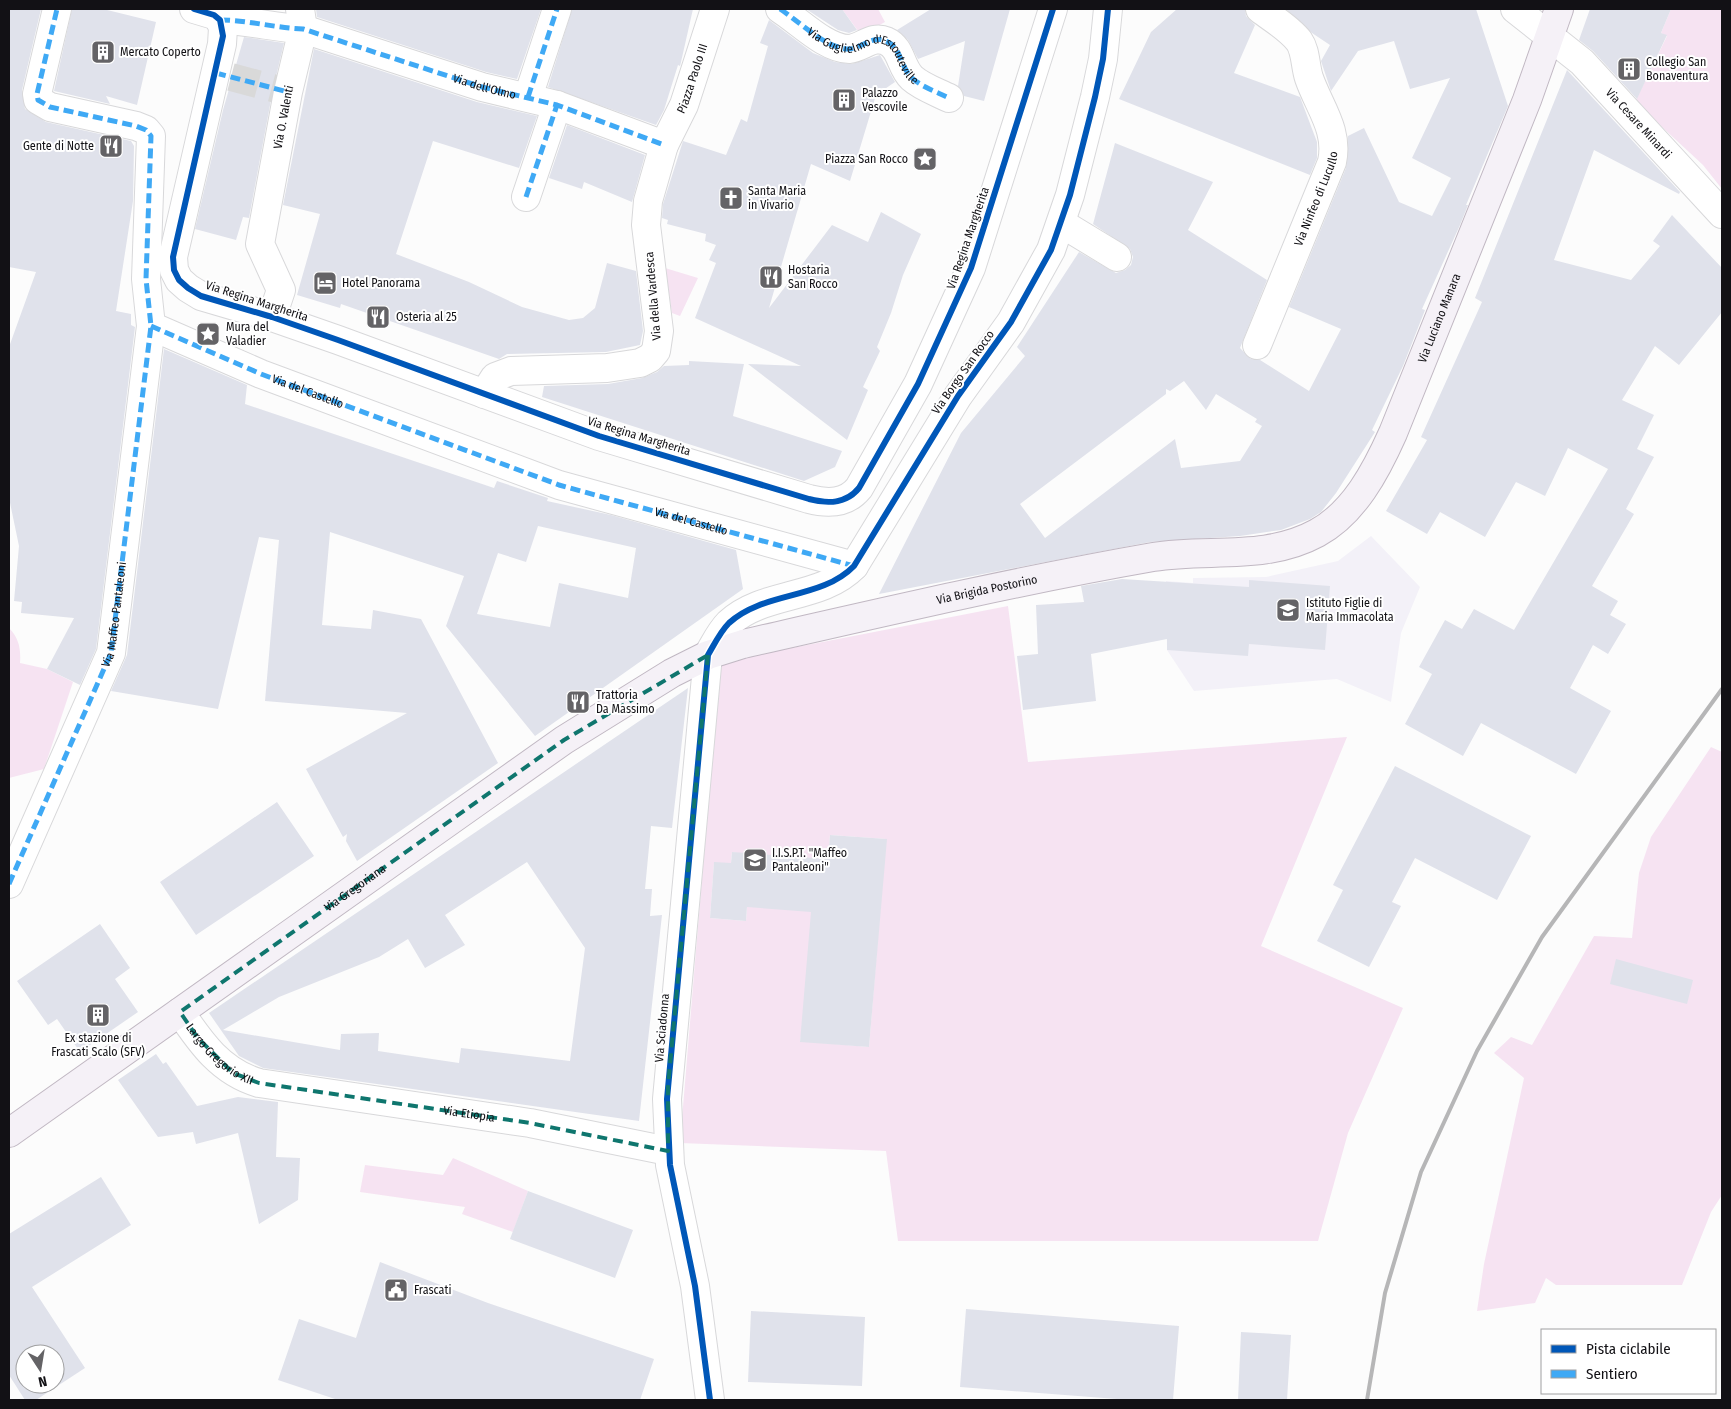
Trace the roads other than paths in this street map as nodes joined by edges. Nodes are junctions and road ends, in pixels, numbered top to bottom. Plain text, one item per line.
1 (57, 9) edge
2 (194, 9) edge
3 (557, 9) edge
4 (715, 9) edge
5 (780, 9) edge
6 (1053, 9) edge
7 (1260, 9) edge
8 (1515, 9) edge
9 (1559, 9) edge
10 (1111, 12) edge
11 (301, 19) edge
12 (220, 20) junction
13 (1551, 36) junction
14 (528, 97) junction
15 (949, 98) dead end
16 (557, 105) junction
17 (664, 145) junction
18 (526, 197) dead end
19 (1722, 214) edge
20 (1061, 223) junction
21 (1117, 257) dead end
22 (272, 317) junction
23 (151, 326) junction
24 (1257, 345) dead end
25 (484, 394) junction
26 (1269, 549) joint
27 (854, 566) junction
28 (708, 656) junction
29 (9, 884) edge
30 (180, 1012) junction
31 (268, 1085) joint
32 (9, 1133) edge
33 (668, 1151) junction
34 (710, 1400) edge

1 - 23 street
2 - 12 street
3 - 14 street
4 - 17 street, Piazza Paolo III
5 - 15 street, Via Guglielmo d'Estouteville
6 - 25 street, Via Regina Margherita
7 - 24 street, Via Ninfeo di Lucullo
8 - 13 street, Via Cesare Minardi
9 - 13 main road, Via Luciano Manara
10 - 20 street, Via Borgo San Rocco
11 - 12 street, Via dell'Olmo
11 - 14 street, Via dell'Olmo
11 - 22 street, Via O. Valenti
12 - 22 street, Via Regina Margherita
13 - 19 street, Via Cesare Minardi
13 - 26 main road, Via Luciano Manara
14 - 16 street, Via dell'Olmo
16 - 17 street, Via dell'Olmo
16 - 18 street
17 - 25 street, Via della Vardesca
20 - 21 street
20 - 27 street, Via Borgo San Rocco
22 - 25 street, Via Regina Margherita
23 - 27 street, Via del Castello
23 - 29 street, Via Maffeo Pantaleoni
26 - 28 main road, Via Brigida Postorino
27 - 28 street, Via Borgo San Rocco
28 - 30 main road, Via Gregoriana
28 - 33 street, Via Sciadonna
30 - 31 street, Largo Gregorio XII
30 - 32 main road, Via Gregoriana
31 - 33 street, Via Etiopia
33 - 34 street, Via Sciadonna

